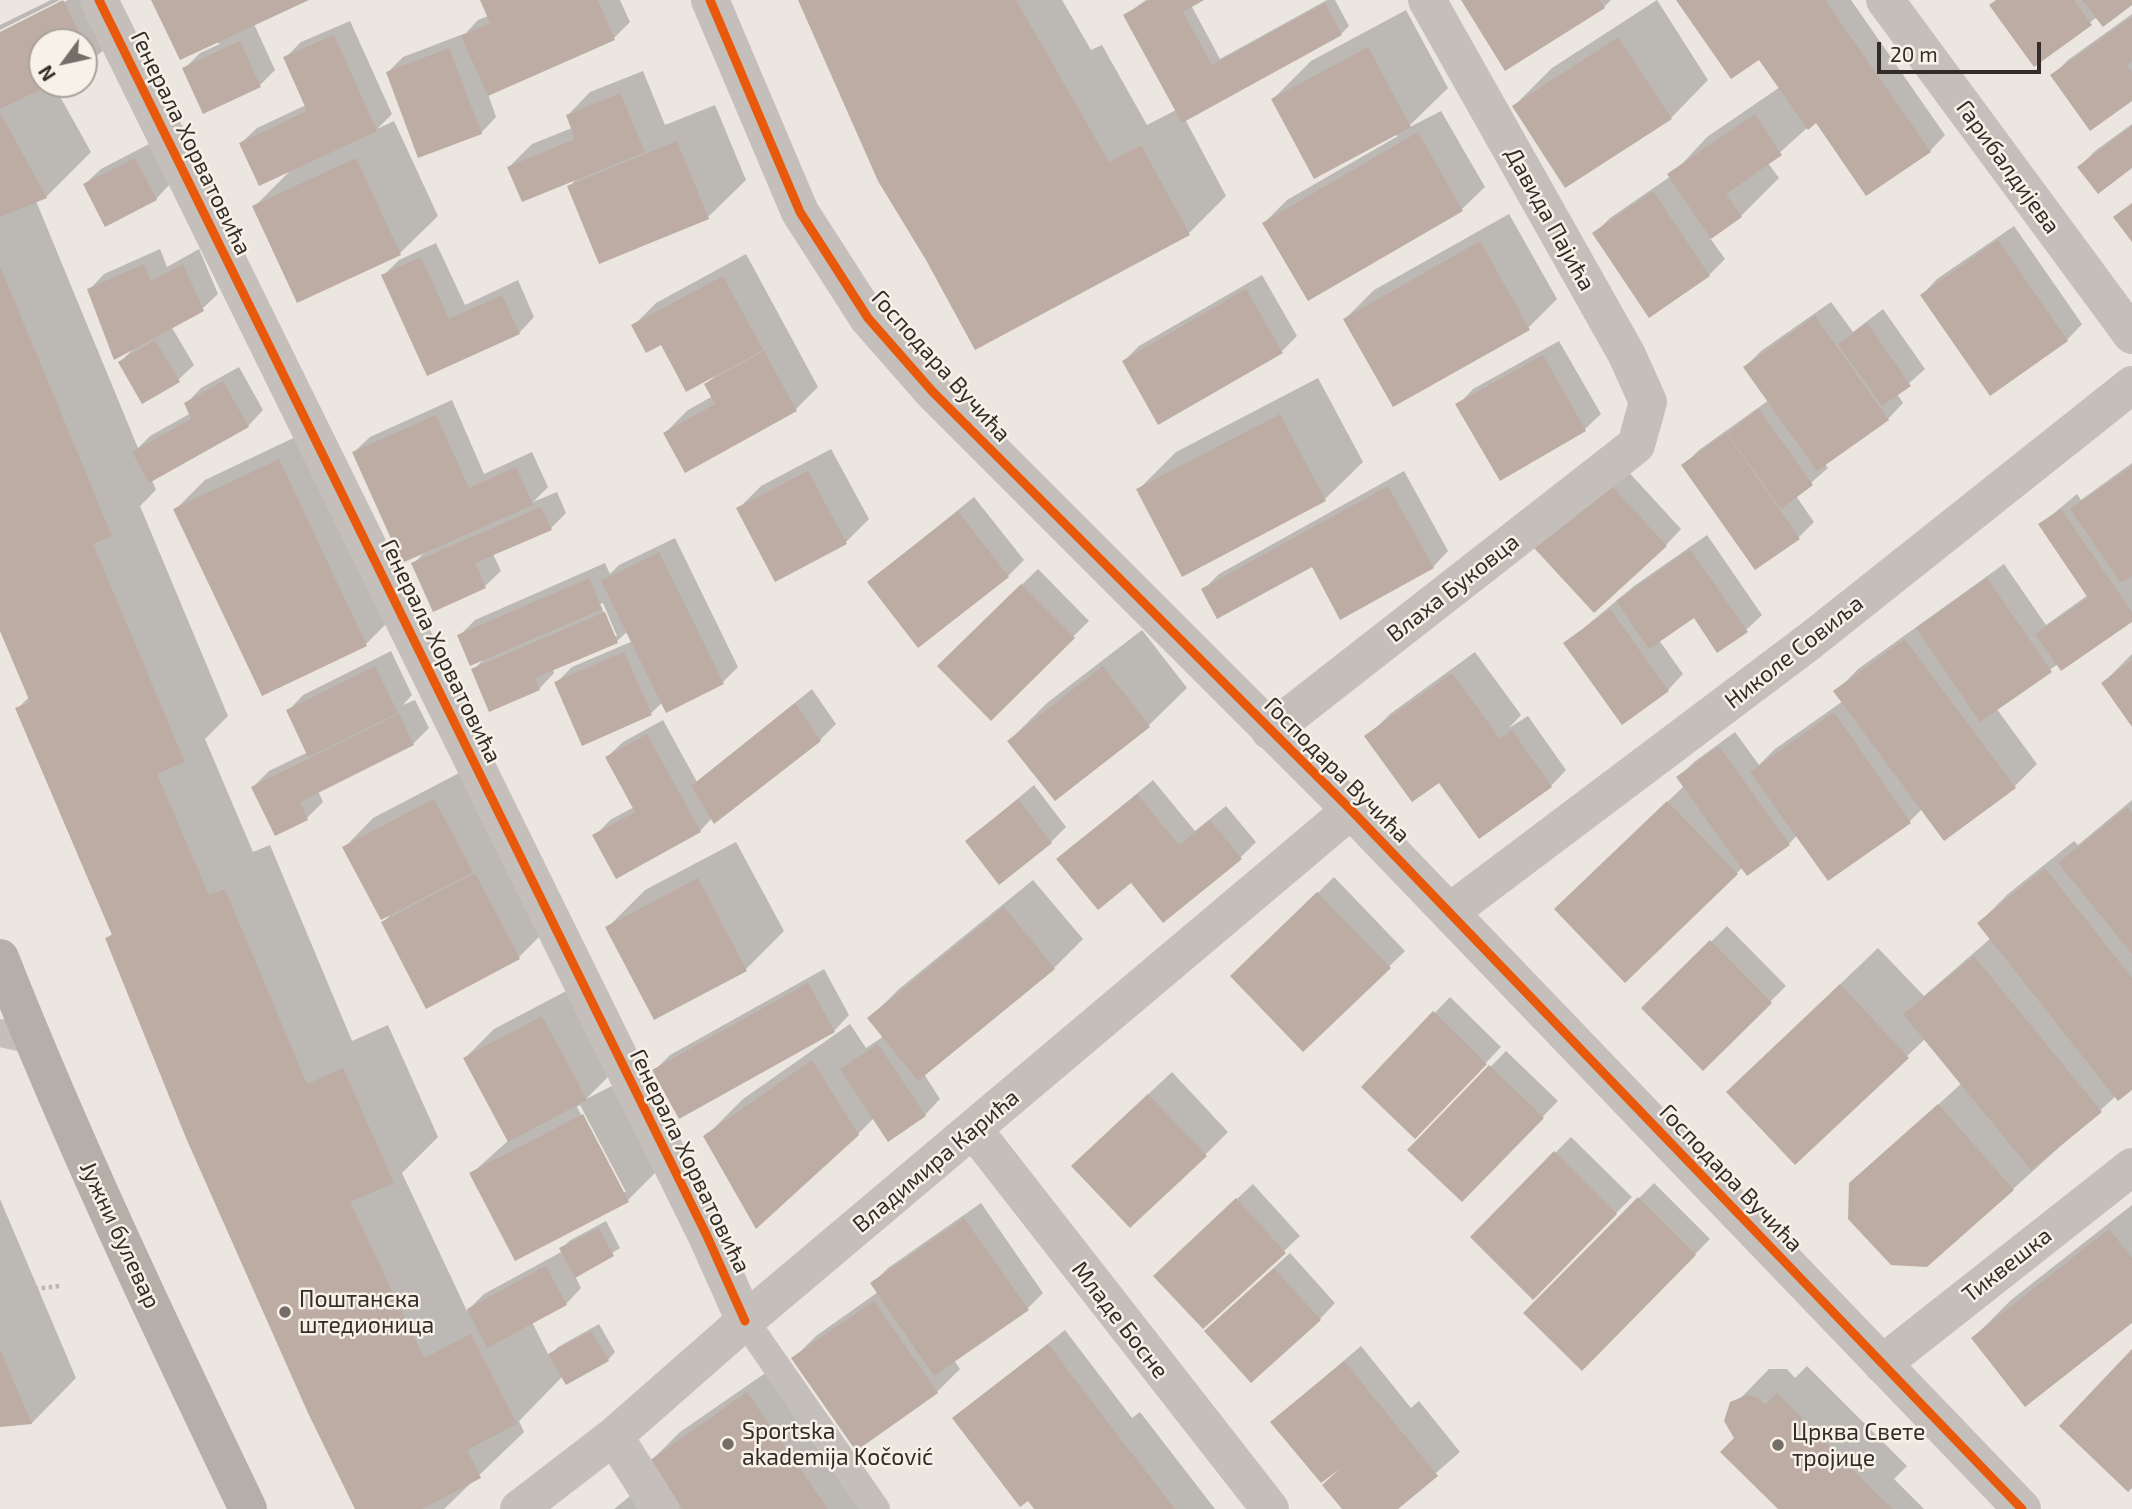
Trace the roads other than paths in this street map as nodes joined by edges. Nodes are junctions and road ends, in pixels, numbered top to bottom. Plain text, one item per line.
1 (99, 0) edge
2 (710, 0) edge
3 (1427, 0) edge
4 (1885, 0) edge
5 (2132, 335) edge
6 (2132, 385) edge
7 (1636, 445) joint
8 (1270, 731) junction
9 (1351, 810) junction
10 (1450, 912) junction
11 (0, 958) edge
12 (16, 1036) edge
13 (973, 1129) junction
14 (2132, 1167) edge
15 (745, 1321) junction
16 (1881, 1364) junction
17 (614, 1436) junction
18 (248, 1509) edge
19 (519, 1509) edge
20 (660, 1509) edge
21 (876, 1509) edge
22 (1270, 1509) edge
23 (2022, 1509) edge

1 - 15 street, Генерала Хорватовића
2 - 8 street, Господара Вучића
3 - 7 street, Давида Пајића
4 - 5 street, Гарибалдијева
6 - 10 street, Николе Совиља
7 - 8 street, Влаха Буковца
8 - 9 street, Господара Вучића
9 - 10 street, Господара Вучића
9 - 13 street, Владимира Карића
10 - 16 street, Господара Вучића
11 - 12 main road, Јужни булевар
12 - 18 main road, Јужни булевар
13 - 15 street, Владимира Карића
13 - 22 street, Младе Босне
14 - 16 street, Тиквешка
15 - 17 street, Владимира Карића
15 - 21 lane
16 - 23 street, Господара Вучића
17 - 19 street, Владимира Карића
17 - 20 street

